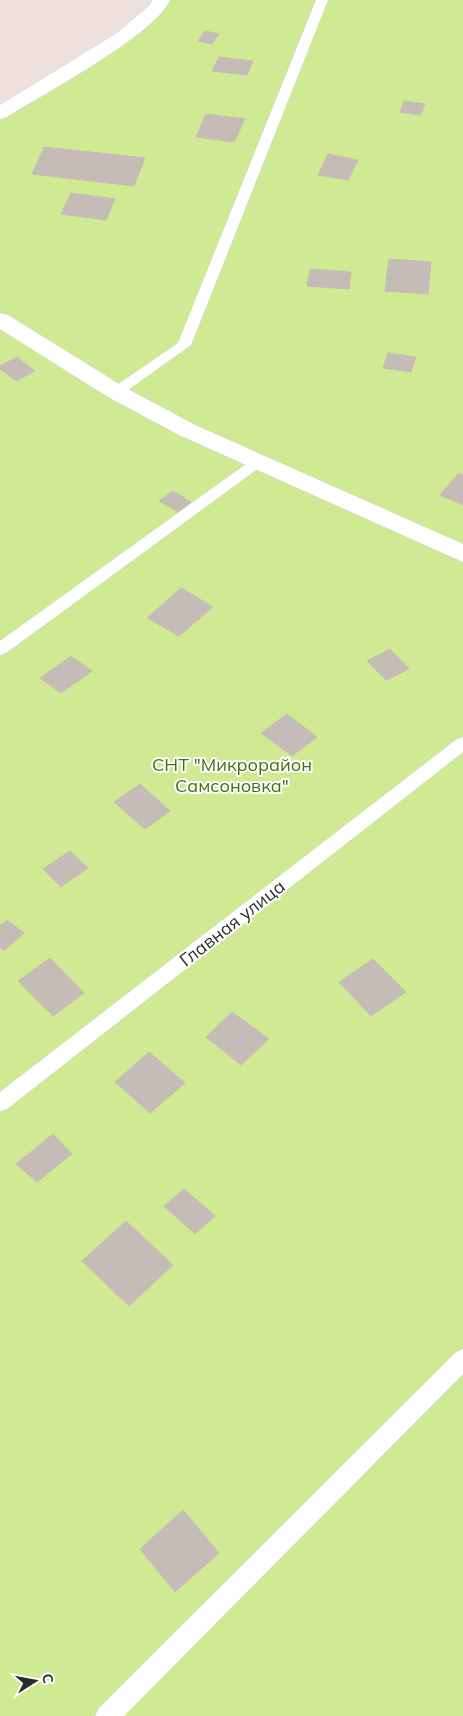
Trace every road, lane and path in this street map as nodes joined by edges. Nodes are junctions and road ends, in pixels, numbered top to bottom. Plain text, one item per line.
1 (161, 0) edge
2 (322, 0) edge
3 (0, 113) edge
4 (0, 320) edge
5 (116, 392) junction
6 (258, 462) junction
7 (463, 554) edge
8 (0, 649) edge
9 (463, 743) edge
10 (0, 1103) edge
11 (463, 1359) edge
12 (107, 1716) edge

1 - 3 street
2 - 5 lane
4 - 5 street
5 - 6 street
6 - 7 street
6 - 8 lane
9 - 10 lane, Главная улица
11 - 12 lane

